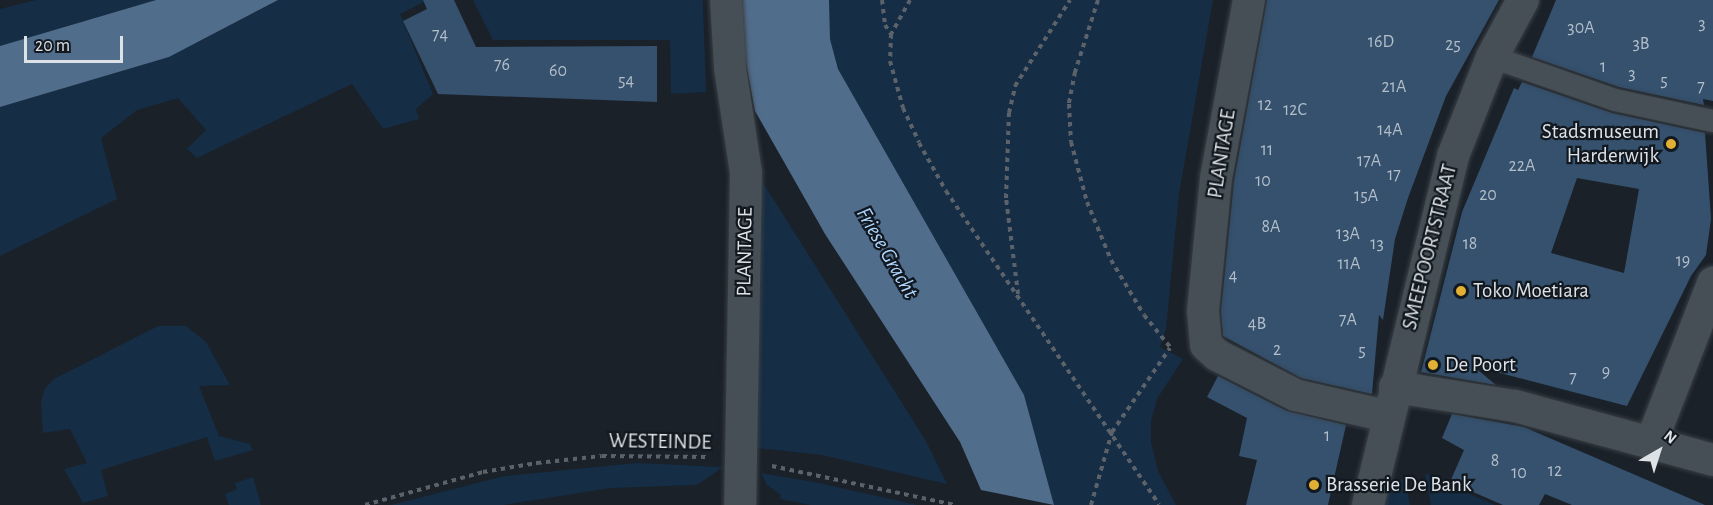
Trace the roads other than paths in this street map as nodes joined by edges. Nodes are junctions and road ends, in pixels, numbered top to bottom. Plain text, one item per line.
1 (726, 0) edge
2 (1249, 0) edge
3 (1522, 0) edge
4 (1492, 57) junction
5 (1713, 121) edge
6 (1713, 283) edge
7 (1391, 402) junction
8 (1651, 443) junction
9 (1713, 460) edge
10 (740, 505) edge
11 (1368, 505) edge

1 - 10 street, PLANTAGE
2 - 7 street, PLANTAGE
3 - 4 street, SMEEPOORTSTRAAT
4 - 5 street
4 - 7 street, SMEEPOORTSTRAAT
6 - 8 street
7 - 8 street
7 - 11 street, SMEEPOORTSTRAAT
8 - 9 street

